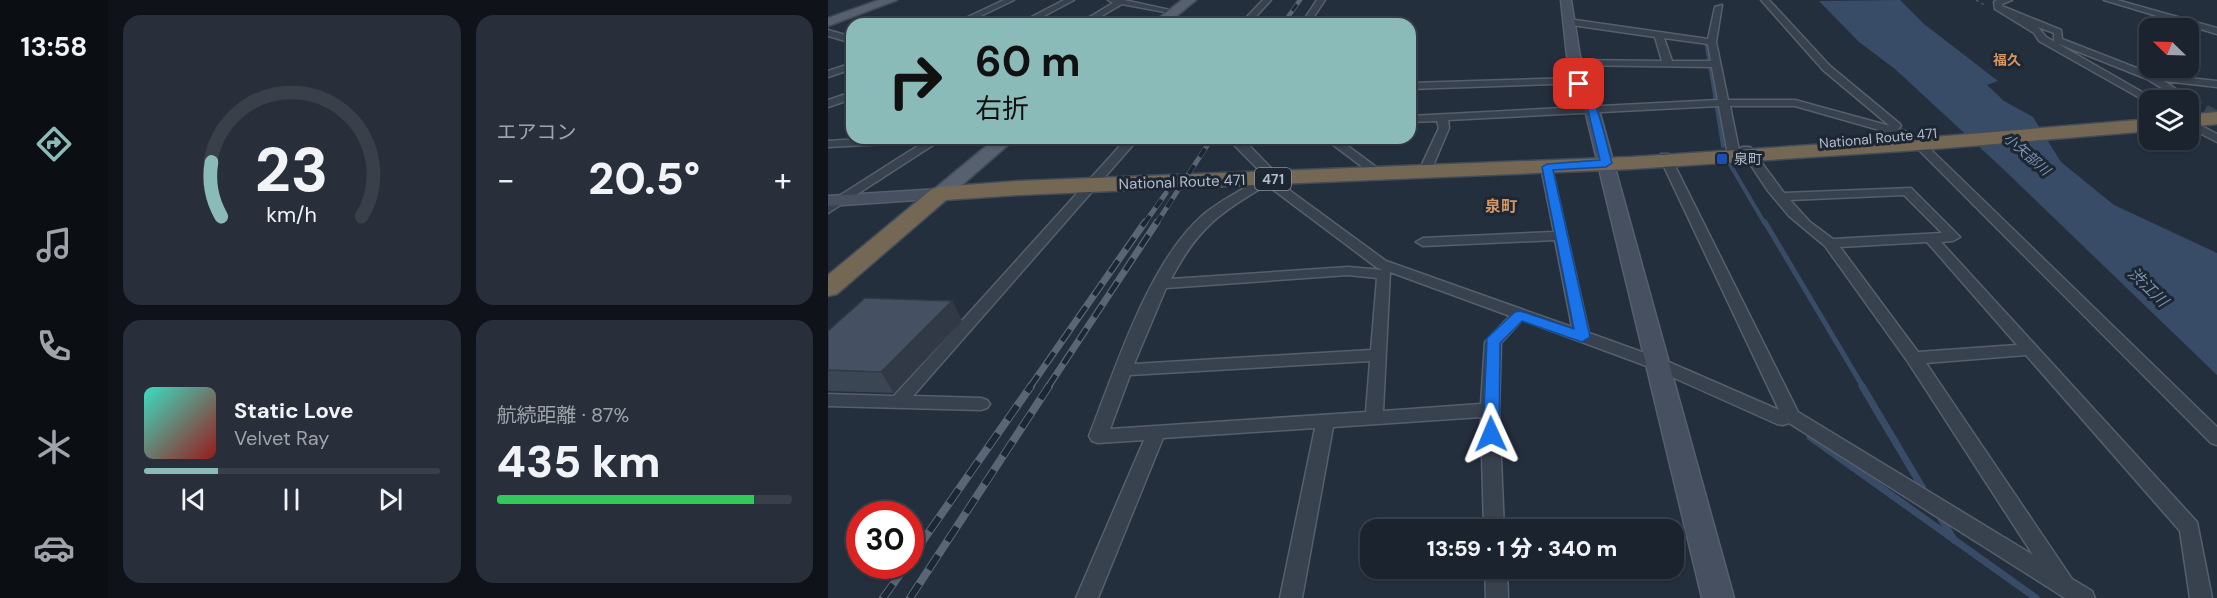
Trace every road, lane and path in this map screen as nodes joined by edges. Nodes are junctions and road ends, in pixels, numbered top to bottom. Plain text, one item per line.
1 (891, 0) edge
2 (1010, 0) edge
3 (1070, 0) edge
4 (1190, 0) edge
5 (1267, 0) edge
6 (1321, 0) edge
7 (1566, 0) edge
8 (1765, 0) edge
9 (2008, 0) edge
10 (2108, 0) edge
11 (2146, 0) edge
12 (1116, 1) edge
13 (2127, 5) junction
14 (1719, 7) dead end
15 (1175, 12) junction
16 (2008, 13) junction
17 (970, 18) edge
18 (1034, 18) edge
19 (1091, 18) edge
20 (1166, 18) edge
21 (1250, 18) edge
22 (1309, 18) edge
23 (828, 22) edge
24 (1568, 22) junction
25 (2217, 31) edge
26 (828, 33) edge
27 (1662, 35) junction
28 (846, 38) edge
29 (1712, 42) junction
30 (1573, 63) junction
31 (1668, 64) junction
32 (1716, 64) junction
33 (846, 68) edge
34 (2139, 73) edge
35 (828, 74) edge
36 (2151, 78) edge
37 (2160, 78) edge
38 (1578, 81) junction
39 (2217, 84) edge
40 (1416, 86) edge
41 (2165, 90) edge
42 (2139, 93) edge
43 (846, 97) edge
44 (1722, 103) junction
45 (828, 104) edge
46 (2217, 108) edge
47 (2199, 109) edge
48 (1592, 110) junction
49 (2199, 113) edge
50 (2139, 115) edge
51 (1442, 117) junction
52 (2217, 117) edge
53 (1416, 118) edge
54 (2199, 121) edge
55 (2139, 125) edge
56 (1921, 139) junction
57 (2217, 139) edge
58 (846, 141) edge
59 (828, 144) edge
60 (928, 144) edge
61 (1000, 144) edge
62 (1128, 144) edge
63 (1239, 144) edge
64 (1338, 144) edge
65 (1741, 152) junction
66 (1666, 158) junction
67 (1606, 163) junction
68 (1547, 167) junction
69 (1424, 173) junction
70 (1381, 175) junction
71 (1268, 180) junction
72 (1090, 185) junction
73 (940, 194) junction
74 (1782, 197) junction
75 (832, 204) edge
76 (1560, 236) junction
77 (1930, 238) junction
78 (1423, 242) dead end
79 (1830, 243) junction
80 (1160, 284) junction
81 (828, 288) edge
82 (1520, 315) junction
83 (1582, 337) junction
84 (2028, 350) junction
85 (1378, 355) junction
86 (1914, 358) junction
87 (1658, 364) junction
88 (1125, 370) junction
89 (828, 400) edge
90 (900, 400) junction
91 (981, 404) dead end
92 (1490, 410) junction
93 (1791, 416) junction
94 (1374, 419) junction
95 (1325, 423) junction
96 (1156, 434) junction
97 (2217, 438) edge
98 (1494, 519) edge
99 (1496, 579) edge
100 (2066, 588) junction
101 (1087, 598) edge
102 (1291, 598) edge
103 (1497, 598) edge
104 (1718, 598) edge
105 (2084, 598) edge
106 (2201, 598) edge

1 - 23 main road
2 - 17 street
3 - 18 street
4 - 15 main road
5 - 21 street
6 - 22 street
7 - 24 street
8 - 56 street
9 - 16 street
10 - 13 street
11 - 13 street
12 - 15 street
12 - 19 street
13 - 25 street
14 - 29 street
15 - 20 main road
16 - 34 street
16 - 42 street
24 - 27 street
24 - 30 street
26 - 28 street
27 - 29 street
27 - 31 street
29 - 32 street
30 - 31 street
30 - 38 street
31 - 32 street
32 - 44 street
33 - 35 street
36 - 41 street
37 - 39 street
38 - 40 street
38 - 48 street
43 - 45 street
44 - 48 street
44 - 56 street
44 - 65 street
46 - 47 highway
48 - 51 street
48 - 67 street
49 - 52 highway
50 - 56 highway, National Route 471 / 471
51 - 53 street
51 - 69 street
54 - 57 street
55 - 56 highway, National Route 471 / 471
56 - 65 highway, National Route 471 / 471
56 - 97 street
58 - 59 street
60 - 75 street
61 - 73 main road
62 - 72 street
63 - 71 street
64 - 70 street
65 - 66 highway, National Route 471 / 471
65 - 74 street
66 - 67 highway, National Route 471 / 471
66 - 93 street
67 - 68 highway, National Route 471 / 471
67 - 87 street
68 - 69 highway, National Route 471 / 471
68 - 76 street
69 - 70 highway, National Route 471 / 471
70 - 71 highway, National Route 471 / 471
71 - 72 highway, National Route 471 / 471
71 - 80 street
71 - 82 street
72 - 73 highway, National Route 471 / 471
72 - 90 street
73 - 75 street
73 - 81 highway
74 - 77 street
74 - 79 street
76 - 78 street
76 - 83 street
77 - 79 street
77 - 84 street
79 - 86 street
80 - 85 street
80 - 88 street
82 - 83 street
82 - 92 street
83 - 87 street
84 - 86 street
84 - 106 street
85 - 88 street
85 - 94 street
86 - 100 street
87 - 93 street
87 - 104 street
88 - 96 street
89 - 90 street
90 - 91 street
92 - 94 street
92 - 98 street
93 - 100 street
94 - 95 street
95 - 96 street
95 - 102 street
96 - 101 street
99 - 103 street
100 - 105 street

